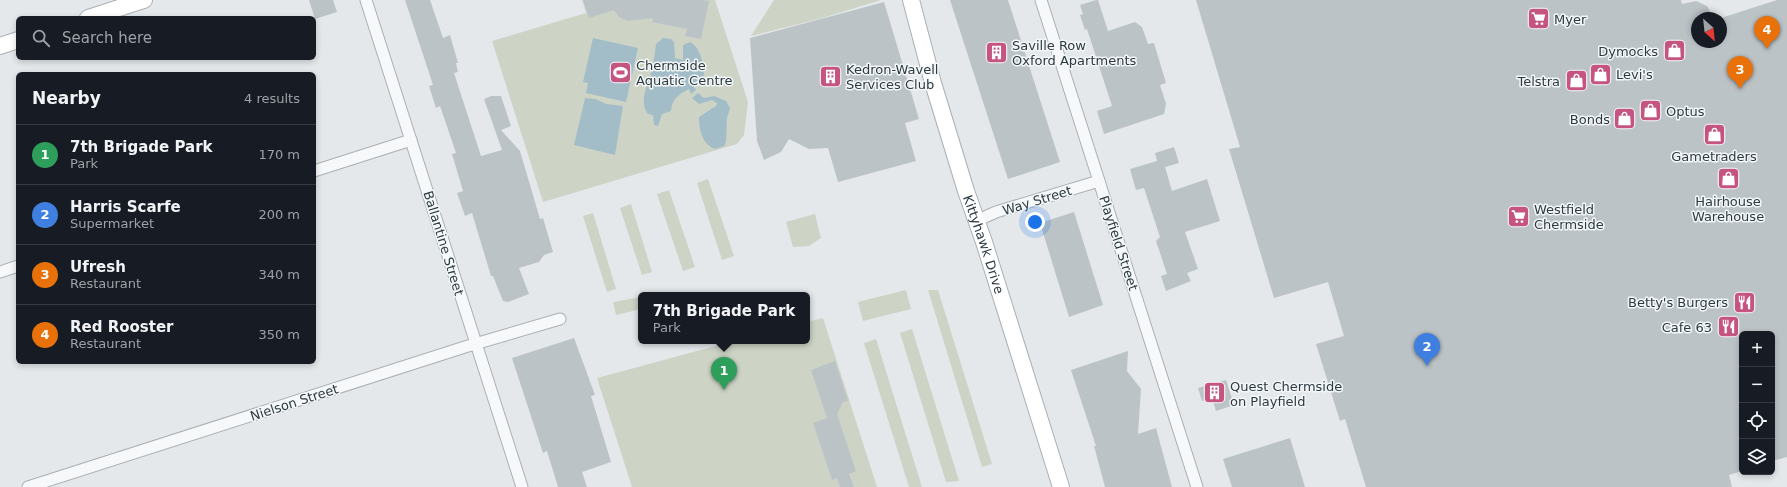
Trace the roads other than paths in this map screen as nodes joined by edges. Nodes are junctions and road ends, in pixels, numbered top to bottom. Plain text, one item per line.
1 (144, 0) edge
2 (366, 0) edge
3 (911, 0) edge
4 (1041, 0) edge
5 (94, 16) edge
6 (16, 41) edge
7 (0, 46) edge
8 (411, 140) junction
9 (316, 170) edge
10 (1099, 181) junction
11 (976, 221) junction
12 (16, 267) edge
13 (0, 272) edge
14 (560, 319) dead end
15 (476, 344) junction
16 (28, 487) edge
17 (522, 487) edge
18 (1061, 487) edge
19 (1197, 487) edge

1 - 5 street
2 - 8 street, Ballantine Street
3 - 11 street, Kittyhawk Drive
4 - 10 street, Playfield Street
6 - 7 street
8 - 9 street
8 - 15 street, Ballantine Street
10 - 11 street, Way Street
10 - 19 street, Playfield Street
11 - 18 street, Kittyhawk Drive
12 - 13 street
14 - 15 street, Nielson Street
15 - 16 street, Nielson Street
15 - 17 street, Ballantine Street

